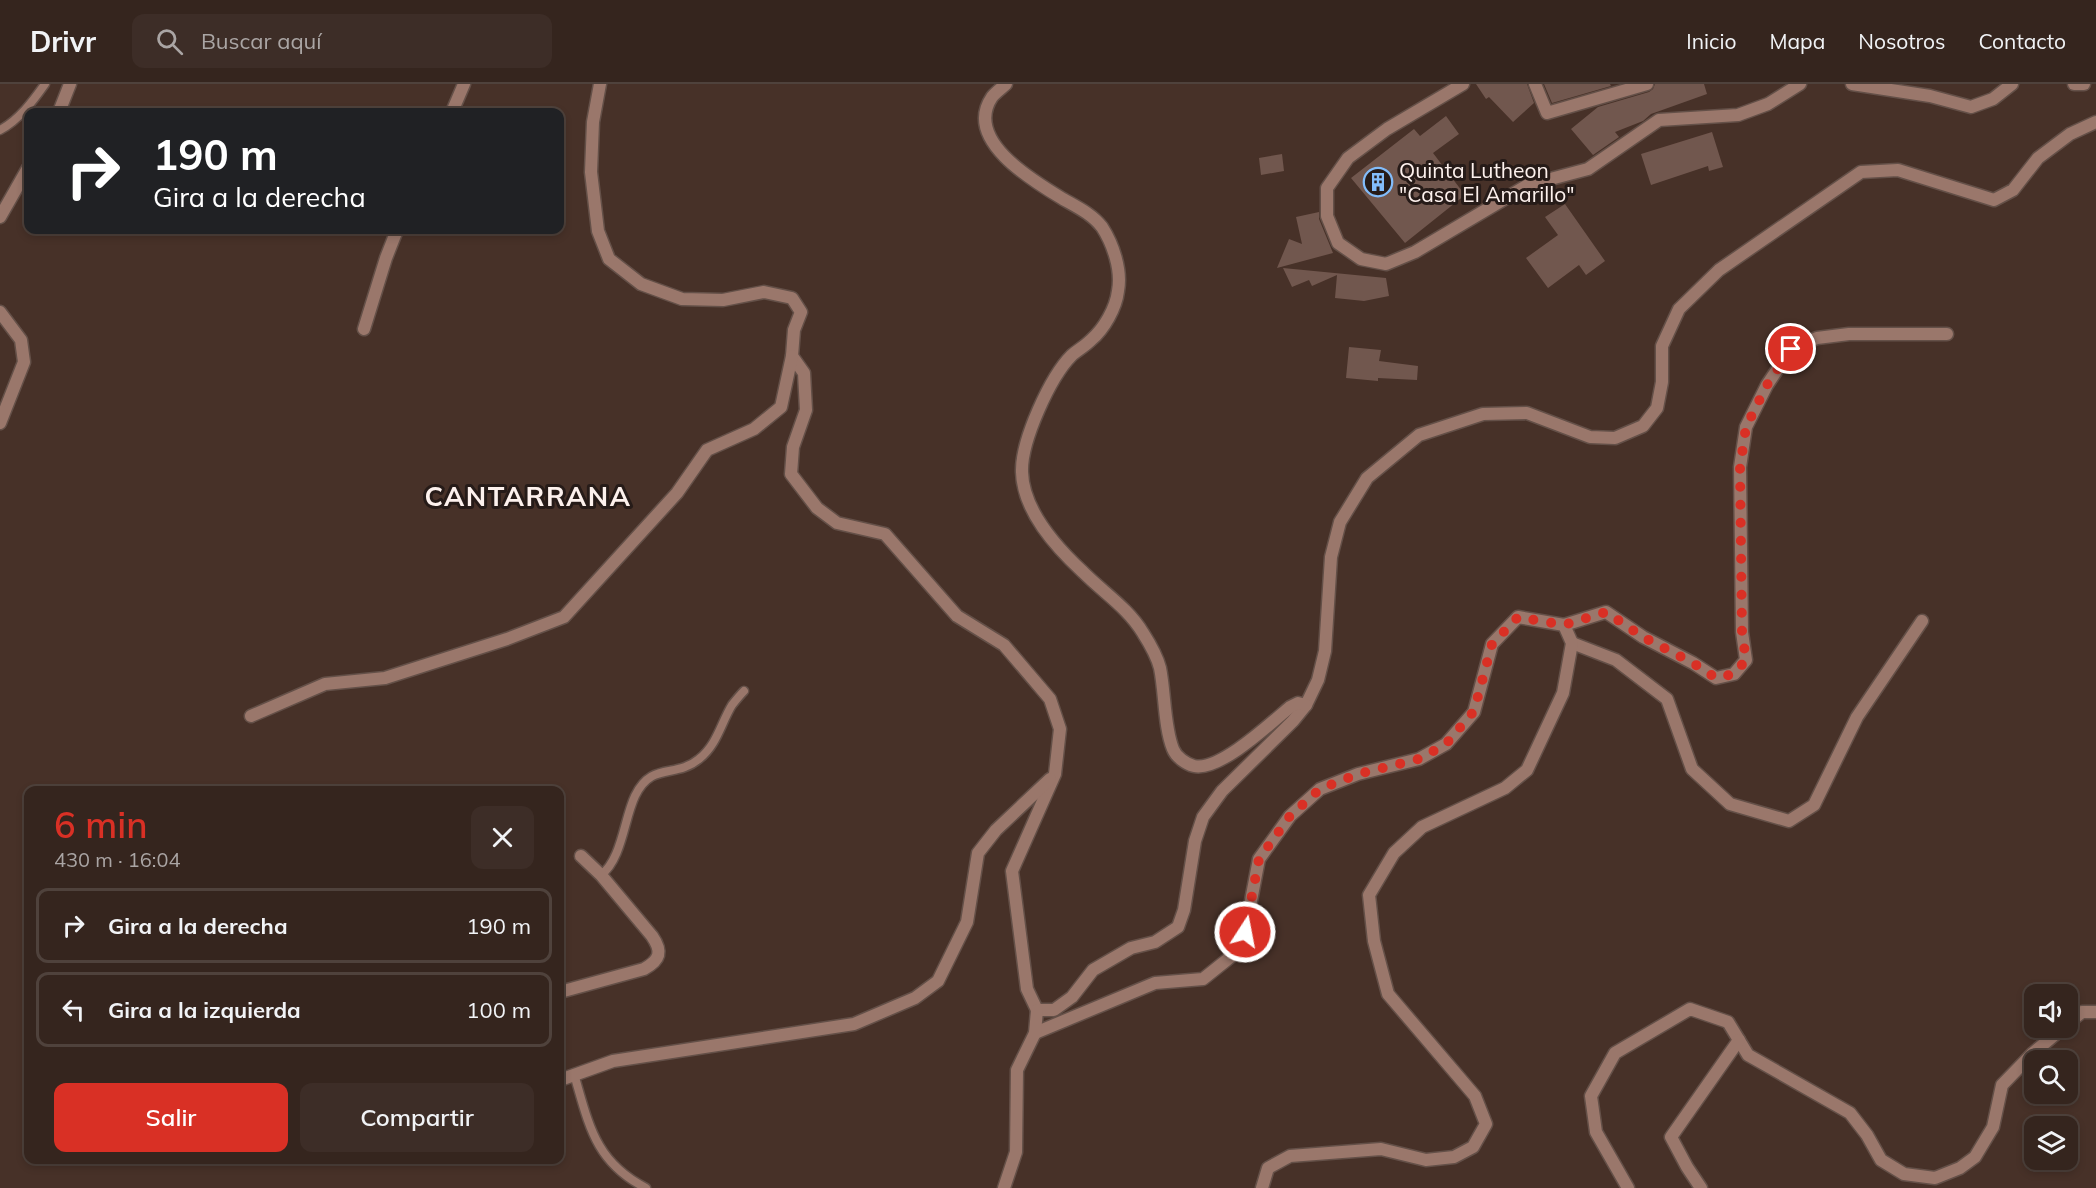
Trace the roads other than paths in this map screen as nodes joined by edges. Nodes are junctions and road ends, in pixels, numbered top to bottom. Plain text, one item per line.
1 (45, 84) edge
2 (70, 84) edge
3 (464, 84) edge
4 (600, 84) edge
5 (1006, 84) edge
6 (1463, 84) edge
7 (1535, 84) edge
8 (1647, 84) edge
9 (1800, 84) edge
10 (1852, 84) edge
11 (2012, 84) edge
12 (2074, 84) edge
13 (2084, 84) edge
14 (26, 108) edge
15 (61, 108) edge
16 (454, 108) edge
17 (24, 110) edge
18 (2096, 122) edge
19 (0, 130) edge
20 (24, 175) edge
21 (0, 217) edge
22 (396, 234) edge
23 (0, 312) edge
24 (364, 329) dead end
25 (1947, 334) dead end
26 (792, 356) junction
27 (0, 423) edge
28 (1922, 621) dead end
29 (1564, 625) junction
30 (1572, 643) junction
31 (744, 691) dead end
32 (1306, 705) junction
33 (251, 716) dead end
34 (1055, 774) junction
35 (581, 856) dead end
36 (601, 875) junction
37 (564, 991) edge
38 (1037, 1010) junction
39 (2096, 1012) edge
40 (2078, 1015) edge
41 (1035, 1034) junction
42 (2051, 1038) edge
43 (1739, 1040) junction
44 (574, 1074) junction
45 (564, 1078) edge
46 (646, 1188) edge
47 (1004, 1188) edge
48 (1262, 1188) edge
49 (1628, 1188) edge
50 (1701, 1188) edge

1 - 14 lane
2 - 15 street
3 - 16 street
4 - 26 street
5 - 32 street
6 - 9 street
7 - 8 street
10 - 11 street
12 - 13 street
17 - 19 lane
18 - 32 street
20 - 21 street
22 - 24 street
23 - 27 street
25 - 29 street
26 - 33 street
26 - 34 street
28 - 30 street
29 - 30 street
29 - 41 street
30 - 48 street
31 - 36 lane
32 - 38 street
34 - 38 street
34 - 44 street
35 - 36 street
36 - 37 street
38 - 41 street
39 - 40 street
41 - 47 street
42 - 43 street
43 - 49 street
43 - 50 street
44 - 45 street
44 - 46 lane

